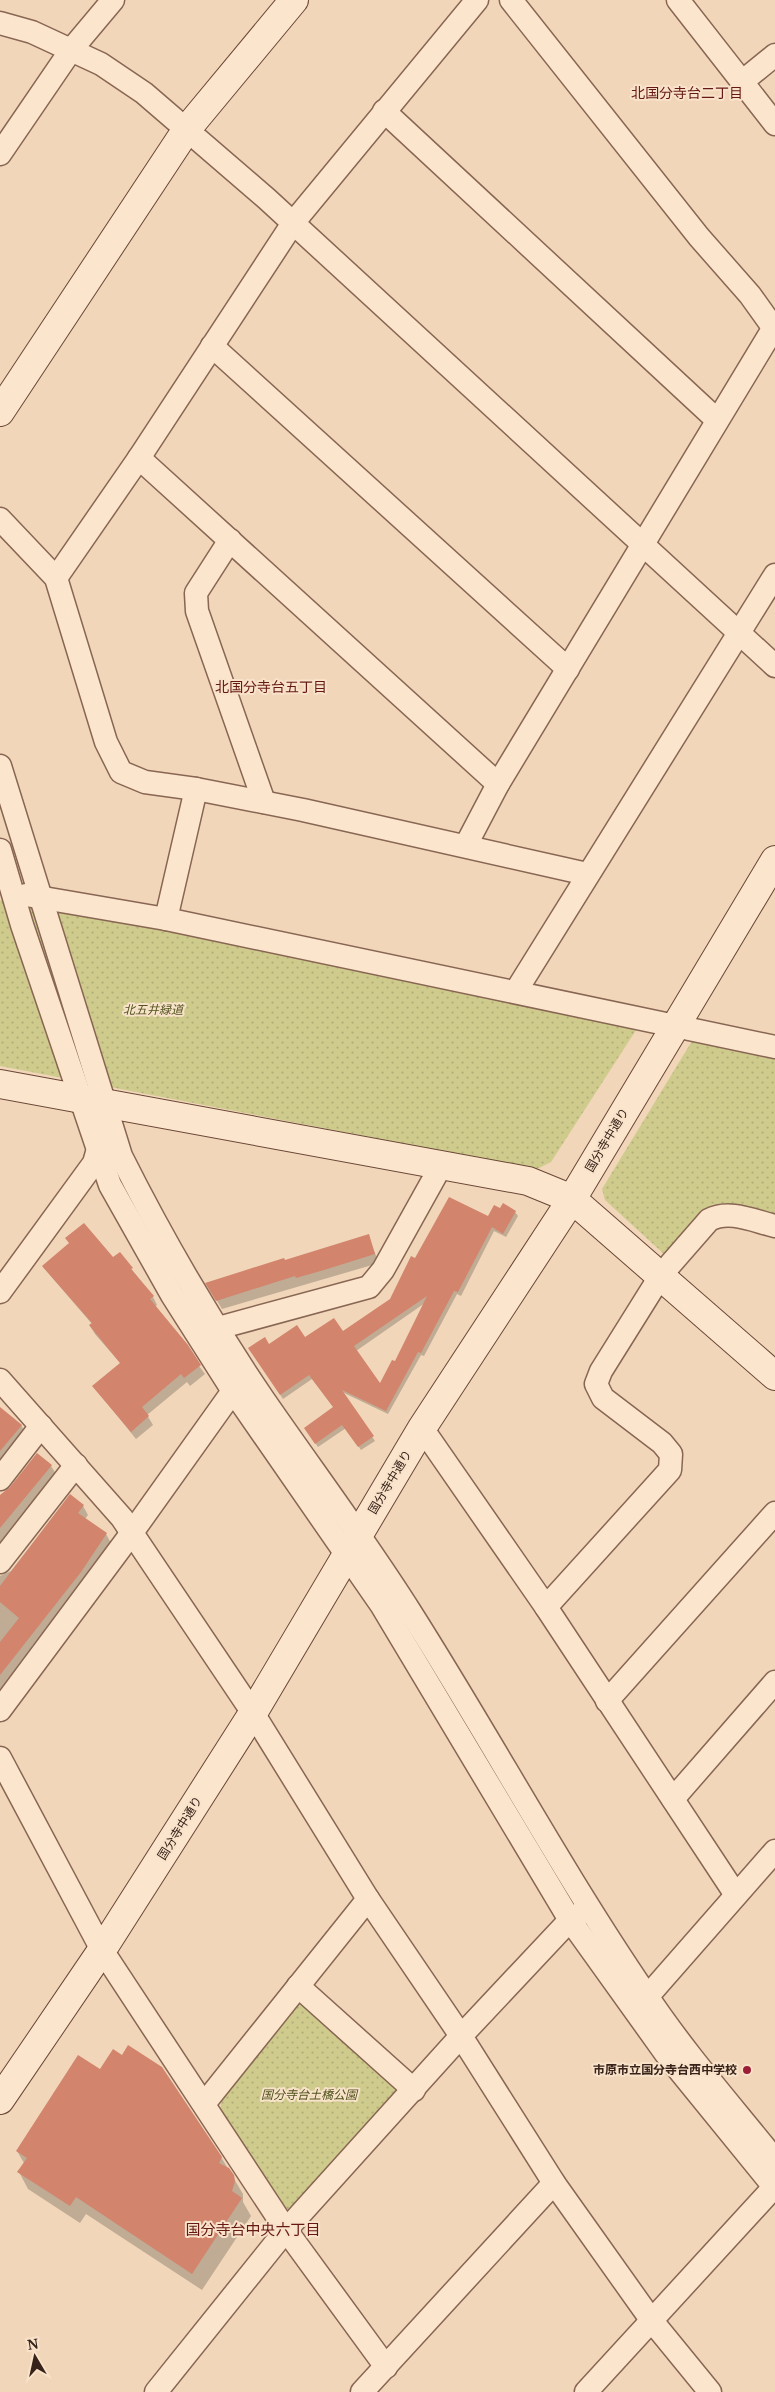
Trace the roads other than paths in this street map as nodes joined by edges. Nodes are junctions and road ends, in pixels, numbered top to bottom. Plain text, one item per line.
1 (113, 0) edge
2 (294, 0) edge
3 (477, 0) edge
4 (511, 0) edge
5 (678, 0) edge
6 (0, 23) edge
7 (71, 50) junction
8 (775, 55) edge
9 (743, 81) junction
10 (384, 111) junction
11 (775, 124) edge
12 (187, 129) junction
13 (0, 154) edge
14 (293, 224) junction
15 (774, 330) edge
16 (212, 346) junction
17 (0, 412) edge
18 (718, 420) junction
19 (138, 458) junction
20 (0, 519) edge
21 (230, 540) junction
22 (642, 543) junction
23 (775, 575) edge
24 (56, 578) junction
25 (741, 634) junction
26 (775, 666) edge
27 (568, 669) junction
28 (0, 766) edge
29 (498, 784) junction
30 (196, 789) junction
31 (264, 802) junction
32 (466, 846) junction
33 (0, 850) edge
34 (775, 860) edge
35 (587, 874) junction
36 (6, 892) edge
37 (40, 896) junction
38 (166, 919) junction
39 (516, 991) junction
40 (673, 1027) junction
41 (775, 1047) edge
42 (0, 1084) edge
43 (92, 1101) junction
44 (98, 1149) junction
45 (442, 1164) junction
46 (572, 1199) junction
47 (775, 1226) edge
48 (661, 1275) junction
49 (0, 1292) edge
50 (218, 1328) junction
51 (775, 1376) edge
52 (2, 1387) edge
53 (233, 1391) junction
54 (41, 1426) junction
55 (422, 1428) junction
56 (76, 1465) junction
57 (0, 1479) edge
58 (775, 1513) edge
59 (131, 1534) junction
60 (353, 1545) junction
61 (0, 1562) edge
62 (546, 1607) junction
63 (775, 1682) edge
64 (607, 1701) junction
65 (0, 1710) edge
66 (253, 1713) junction
67 (0, 1758) edge
68 (673, 1799) junction
69 (775, 1851) edge
70 (736, 1896) junction
71 (368, 1899) junction
72 (589, 1908) junction
73 (570, 1920) junction
74 (102, 1950) junction
75 (298, 1986) junction
76 (647, 1996) junction
77 (461, 2036) junction
78 (4, 2085) edge
79 (414, 2090) junction
80 (204, 2104) junction
81 (775, 2160) edge
82 (554, 2183) junction
83 (775, 2187) edge
84 (286, 2230) junction
85 (652, 2321) junction
86 (386, 2367) junction
87 (156, 2392) edge
88 (362, 2392) edge
89 (586, 2392) edge
90 (710, 2392) edge

1 - 7 street
2 - 12 street
3 - 10 street
4 - 15 street
5 - 9 street
6 - 7 street
7 - 12 street
7 - 13 street
8 - 9 street
9 - 11 street
10 - 14 street
10 - 18 street
12 - 14 street
12 - 17 street
14 - 16 street
14 - 22 street
15 - 18 street
16 - 19 street
16 - 27 street
18 - 22 street
19 - 21 street
19 - 24 street
20 - 24 street
21 - 29 street
21 - 31 street
22 - 25 street
22 - 27 street
23 - 25 street
24 - 30 street
25 - 26 street
25 - 35 street
27 - 29 street
28 - 37 street
29 - 32 street
30 - 31 street
30 - 38 street
31 - 32 street
32 - 35 street
33 - 36 street
34 - 40 street, 国分寺中通り
35 - 39 street
36 - 37 street
36 - 43 street
37 - 38 street
37 - 43 street
38 - 39 street
39 - 40 street
40 - 41 street
40 - 46 street, 国分寺中通り
42 - 43 street
43 - 44 street
43 - 45 street
43 - 50 street
44 - 49 street
44 - 53 street
45 - 46 street
45 - 50 street
46 - 48 street
46 - 55 street, 国分寺中通り
47 - 48 street
48 - 51 street
48 - 62 street
50 - 60 street
52 - 54 street
53 - 59 street
53 - 60 street
54 - 56 street
54 - 57 street
55 - 60 street, 国分寺中通り
55 - 62 street
56 - 59 street
56 - 61 street
58 - 64 street
59 - 65 street
59 - 66 street
60 - 66 street, 国分寺中通り
60 - 72 street
60 - 73 street
62 - 64 street
63 - 68 street
64 - 68 street
66 - 71 street
66 - 74 street, 国分寺中通り
67 - 74 street
68 - 70 street
69 - 70 street
70 - 76 street
71 - 75 street
71 - 77 street
72 - 73 street
72 - 76 street
73 - 77 street
73 - 83 street
74 - 78 street, 国分寺中通り
74 - 80 street
75 - 79 street
75 - 80 street
76 - 81 street
77 - 79 street
77 - 82 street
79 - 84 street
80 - 84 street
82 - 85 street
82 - 86 street
83 - 85 street
84 - 86 street
84 - 87 street
85 - 89 street
85 - 90 street
86 - 88 street

